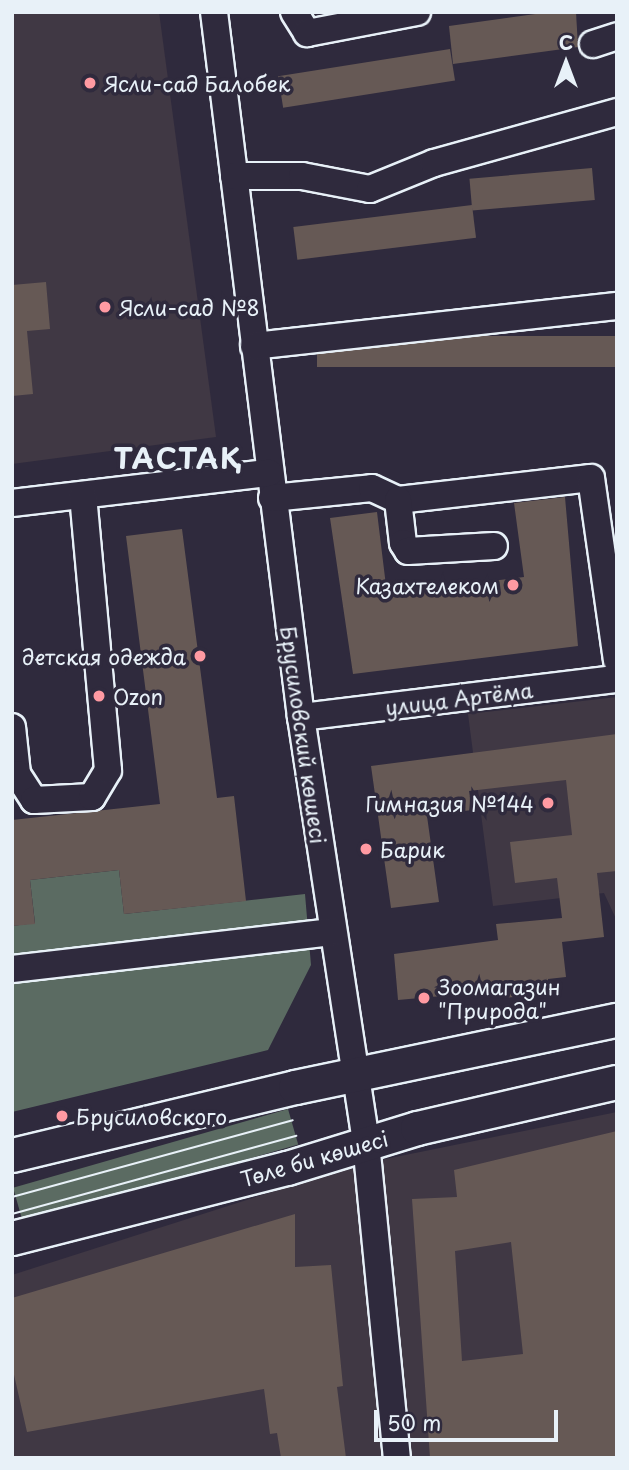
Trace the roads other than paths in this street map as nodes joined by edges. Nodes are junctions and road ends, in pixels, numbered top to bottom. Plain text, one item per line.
1 (214, 12) edge
2 (294, 12) edge
3 (417, 12) edge
4 (617, 111) edge
5 (234, 176) junction
6 (617, 306) edge
7 (254, 346) junction
8 (271, 486) junction
9 (83, 495) junction
10 (398, 500) junction
11 (12, 503) edge
12 (494, 546) dead end
13 (617, 660) edge
14 (617, 679) edge
15 (301, 718) junction
16 (12, 727) edge
17 (332, 932) junction
18 (12, 969) edge
19 (617, 1020) edge
20 (354, 1075) junction
21 (617, 1082) edge
22 (366, 1143) junction
23 (12, 1155) edge
24 (12, 1238) edge
25 (397, 1458) edge

1 - 5 street, Брусиловский көшесі
2 - 3 street
4 - 5 street
5 - 7 street, Брусиловский көшесі
6 - 7 street
7 - 8 street, Брусиловский көшесі
8 - 9 street
8 - 10 street
8 - 15 street, Брусиловский көшесі
9 - 11 street
9 - 16 street
10 - 12 street
10 - 13 street
14 - 15 street, улица Артёма
15 - 17 street, Брусиловский көшесі
17 - 18 street
17 - 20 street, Брусиловский көшесі
19 - 20 main road
20 - 22 street, Брусиловский көшесі
20 - 23 main road
21 - 22 main road, Төле би көшесі
22 - 24 main road, Төле би көшесі
22 - 25 street, Брусиловский көшесі

